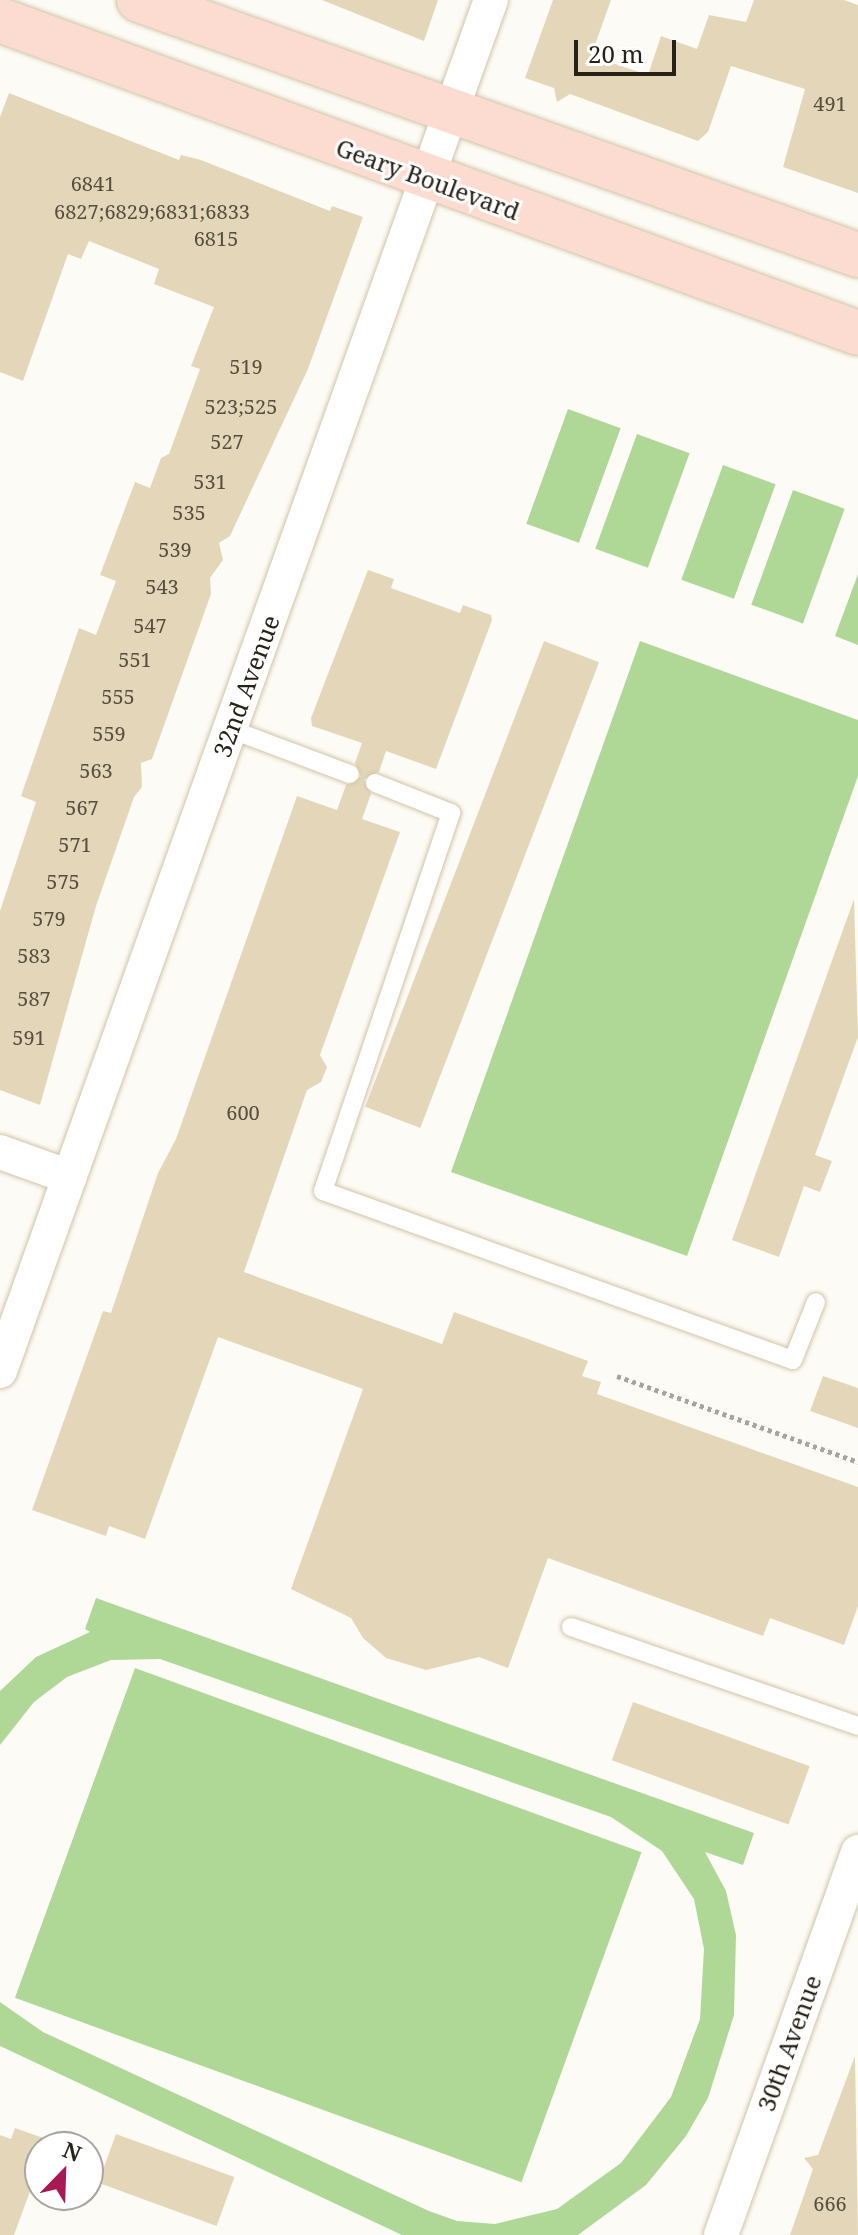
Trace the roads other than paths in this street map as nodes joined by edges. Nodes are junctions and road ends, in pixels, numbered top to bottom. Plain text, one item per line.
1 (139, 0) edge
2 (491, 0) edge
3 (0, 20) edge
4 (452, 109) junction
5 (427, 179) junction
6 (858, 255) edge
7 (858, 333) edge
8 (230, 729) junction
9 (350, 774) dead end
10 (375, 783) dead end
11 (0, 1152) edge
12 (70, 1177) junction
13 (816, 1302) dead end
14 (0, 1371) edge
15 (571, 1627) dead end
16 (858, 1726) edge
17 (858, 1852) edge
18 (721, 2235) edge

1 - 4 main road
2 - 4 street, 32nd Avenue
3 - 5 main road, Geary Boulevard
4 - 5 street, 32nd Avenue
4 - 6 main road
5 - 7 main road, Geary Boulevard
5 - 8 street, 32nd Avenue
8 - 9 lane
8 - 12 street, 32nd Avenue
10 - 13 lane
11 - 12 street
12 - 14 street, 32nd Avenue
15 - 16 lane
17 - 18 street, 30th Avenue

